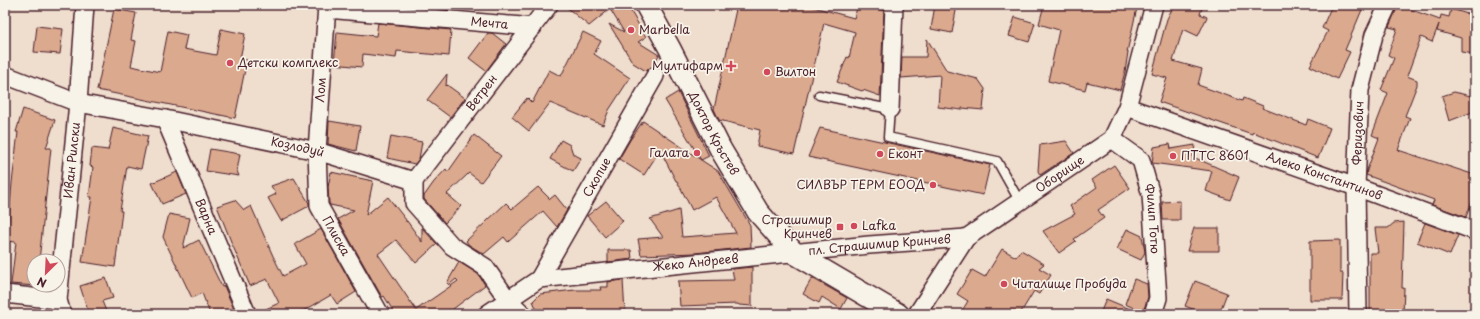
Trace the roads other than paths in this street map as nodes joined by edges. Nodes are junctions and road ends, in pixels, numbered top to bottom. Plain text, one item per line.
1 (85, 5) edge
2 (549, 5) edge
3 (646, 5) edge
4 (894, 5) edge
5 (1388, 5) edge
6 (1152, 6) edge
7 (327, 7) edge
8 (532, 27) junction
9 (5, 75) edge
10 (655, 76) dead end
11 (819, 95) dead end
12 (78, 103) junction
13 (1127, 107) junction
14 (890, 109) junction
15 (165, 120) junction
16 (1112, 138) junction
17 (317, 152) junction
18 (414, 181) junction
19 (1356, 187) junction
20 (1020, 202) junction
21 (1475, 231) edge
22 (966, 238) junction
23 (794, 253) junction
24 (539, 279) junction
25 (5, 294) edge
26 (508, 300) junction
27 (60, 307) edge
28 (247, 314) edge
29 (380, 314) edge
30 (487, 314) edge
31 (523, 314) edge
32 (898, 314) edge
33 (917, 314) edge
34 (1153, 314) edge
35 (1358, 314) edge

1 - 12 street, Иван Рилски
2 - 8 street, Ветрен
3 - 23 street, Доктор Кръстев
4 - 14 street
5 - 19 street, Феризович
6 - 13 street, Оборище
7 - 8 street, Мечта
7 - 17 street, Лом
8 - 18 street, Ветрен
9 - 12 street, Козлодуй
10 - 24 street, Скопие
11 - 14 lane
12 - 15 street, Козлодуй
12 - 27 street, Иван Рилски
13 - 16 street, Оборище
13 - 19 street, Алеко Константинов
14 - 20 lane
15 - 17 street, Козлодуй
15 - 28 street, Варна
16 - 20 street, Оборище
16 - 34 street, Филип Тотю
17 - 18 street, Козлодуй
17 - 29 street, Плиска
18 - 26 street
19 - 21 street, Алеко Константинов
19 - 35 street, Феризович
20 - 22 street, Оборище
22 - 23 street, пл. Страшимир Кринчев
22 - 33 street, Оборище
23 - 24 street, Жеко Андреев
23 - 32 street
24 - 26 street, Жеко Андреев
25 - 27 street
26 - 30 street, Жеко Андреев
26 - 31 street

